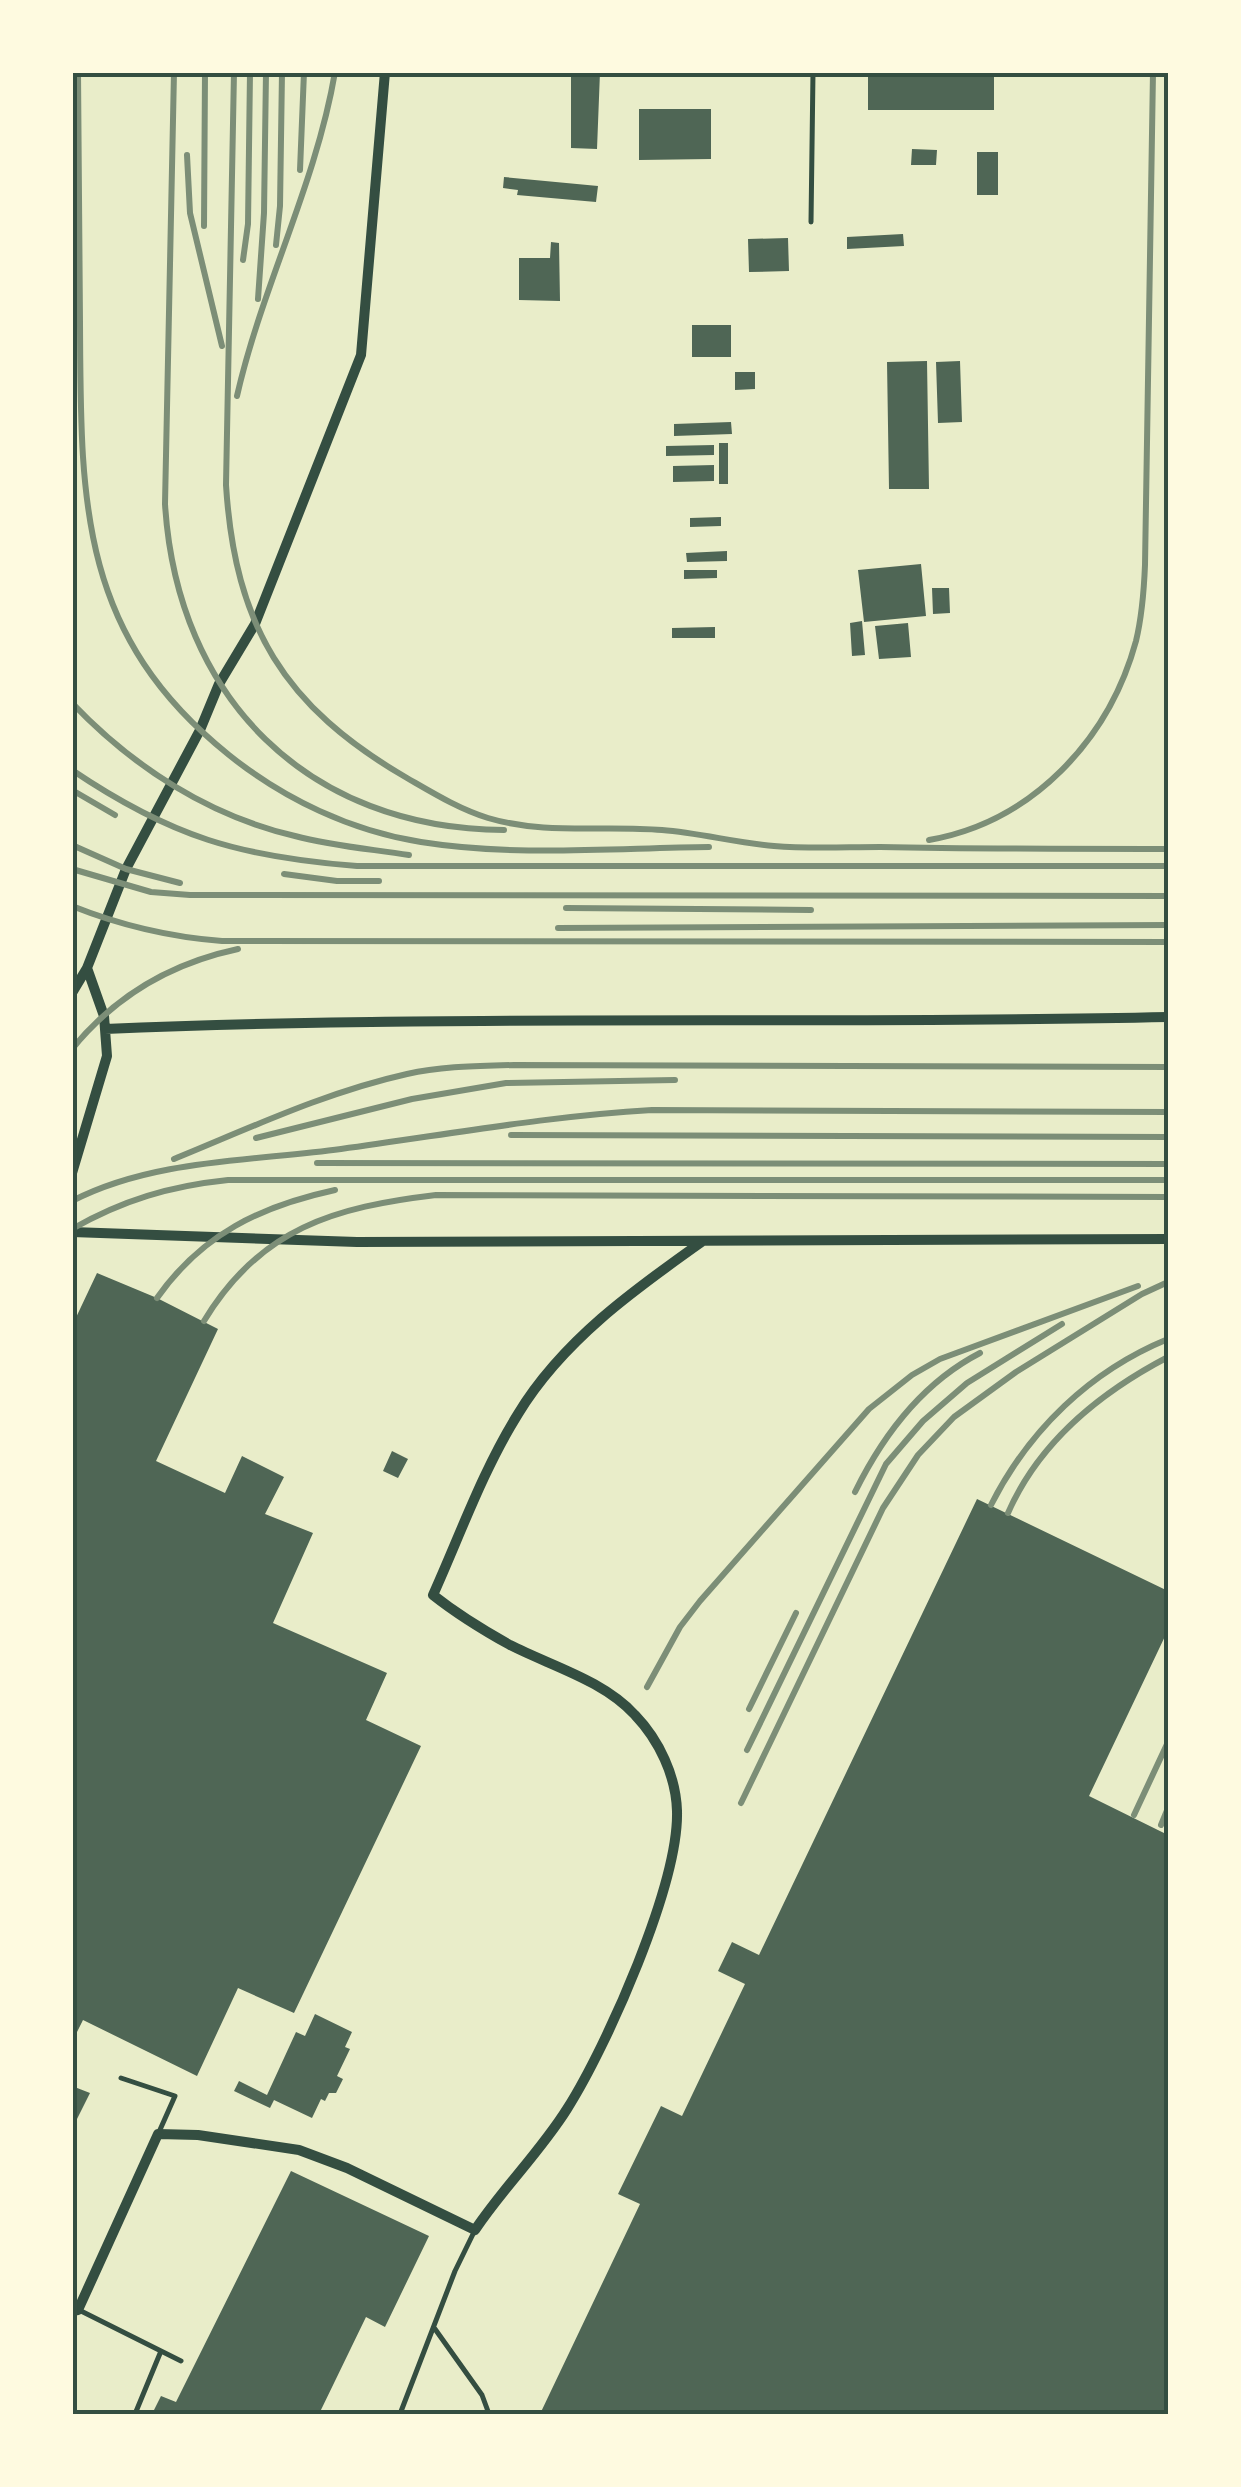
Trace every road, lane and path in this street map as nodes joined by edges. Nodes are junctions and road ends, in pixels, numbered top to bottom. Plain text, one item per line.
1 (385, 72) edge
2 (813, 72) edge
3 (811, 222) dead end
4 (87, 968) junction
5 (72, 993) edge
6 (1168, 1017) edge
7 (105, 1029) junction
8 (72, 1173) edge
9 (72, 1232) edge
10 (1168, 1239) edge
11 (703, 1241) junction
12 (121, 2078) dead end
13 (158, 2134) junction
14 (475, 2230) junction
15 (75, 2311) edge
16 (434, 2328) junction
17 (161, 2351) junction
18 (181, 2361) dead end
19 (135, 2414) edge
20 (400, 2414) edge
21 (489, 2414) edge

1 - 4 street
2 - 3 lane
4 - 5 street
4 - 7 street
6 - 7 street
7 - 8 street
9 - 11 street
10 - 11 street
11 - 14 street
12 - 13 lane
13 - 14 street
13 - 15 street
14 - 16 lane
15 - 17 lane
16 - 20 lane
16 - 21 lane
17 - 18 lane
17 - 19 lane

